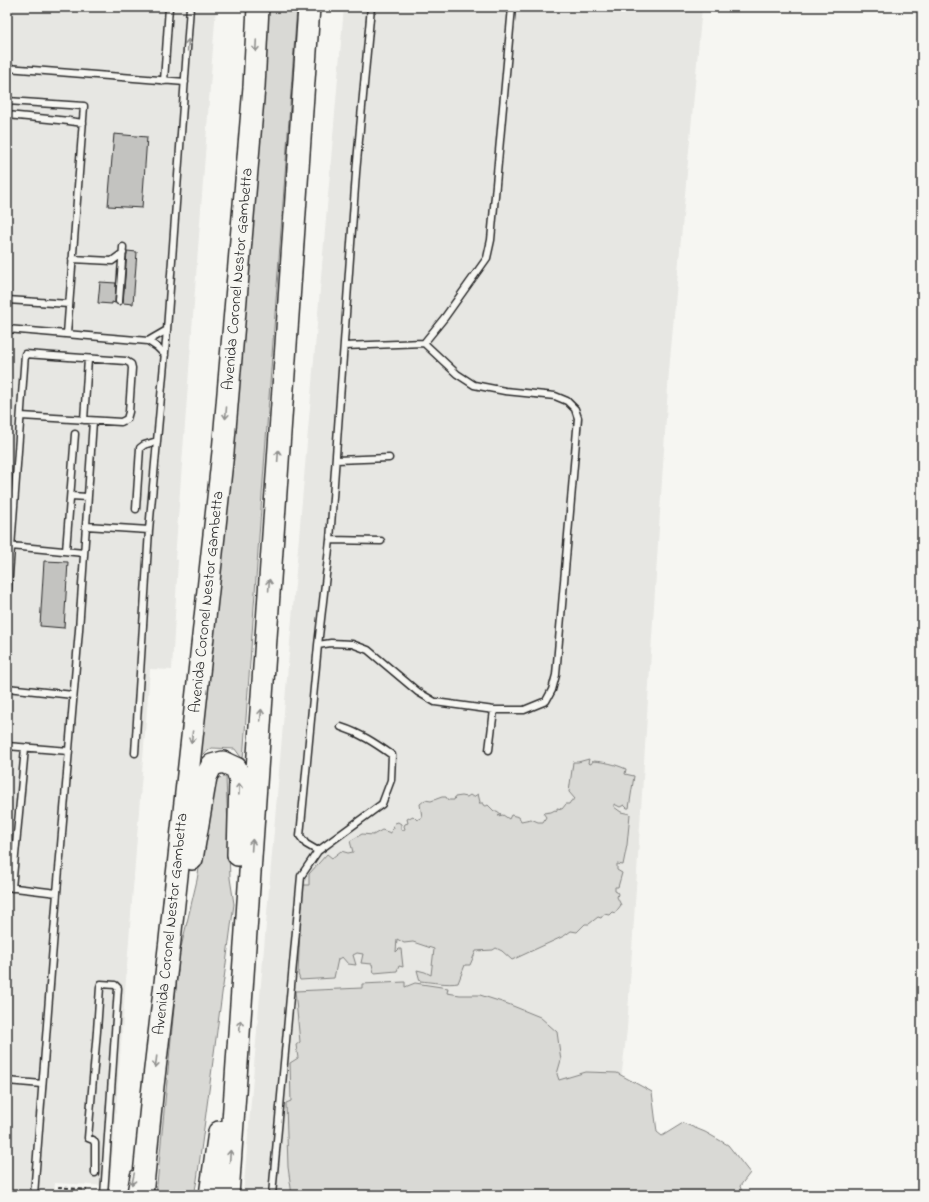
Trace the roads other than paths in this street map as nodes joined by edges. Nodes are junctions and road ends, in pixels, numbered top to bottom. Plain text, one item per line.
1 (169, 7) edge
2 (190, 7) edge
3 (258, 7) edge
4 (310, 7) edge
5 (371, 7) edge
6 (512, 7) edge
7 (7, 68) edge
8 (164, 81) junction
9 (185, 82) junction
10 (7, 101) edge
11 (7, 115) edge
12 (83, 124) junction
13 (72, 260) junction
14 (112, 261) junction
15 (122, 271) junction
16 (7, 300) edge
17 (119, 302) dead end
18 (69, 304) junction
19 (7, 329) edge
20 (167, 330) junction
21 (66, 334) junction
22 (148, 341) junction
23 (424, 343) junction
24 (344, 346) junction
25 (165, 355) junction
26 (88, 359) junction
27 (21, 416) junction
28 (84, 420) junction
29 (93, 421) junction
30 (76, 434) dead end
31 (157, 441) junction
32 (389, 458) dead end
33 (336, 460) junction
34 (71, 496) junction
35 (87, 497) junction
36 (136, 509) dead end
37 (86, 526) junction
38 (149, 530) junction
39 (330, 540) junction
40 (381, 541) dead end
41 (11, 546) junction
42 (66, 551) junction
43 (84, 552) junction
44 (7, 603) edge
45 (318, 645) junction
46 (7, 688) edge
47 (74, 694) junction
48 (494, 710) junction
49 (341, 727) dead end
50 (7, 746) edge
51 (25, 748) junction
52 (489, 750) dead end
53 (69, 751) junction
54 (135, 753) dead end
55 (318, 851) junction
56 (10, 888) edge
57 (57, 893) junction
58 (170, 940) junction
59 (245, 953) junction
60 (236, 1078) junction
61 (7, 1081) edge
62 (42, 1084) junction
63 (153, 1086) junction
64 (140, 1148) dead end
65 (136, 1164) dead end
66 (95, 1173) dead end
67 (34, 1195) edge
68 (104, 1195) edge
69 (130, 1195) edge
70 (142, 1195) edge
71 (210, 1195) edge
72 (228, 1195) edge
73 (272, 1195) edge

1 - 8 lane
9 -> 2 lane
3 -> 58 highway, Avenida Coronel Nestor Gambetta
59 -> 4 highway
5 - 24 lane
6 - 23 lane
7 - 8 lane
8 - 9 lane
9 - 20 lane
10 - 12 lane
11 - 12 lane
12 - 13 lane
13 - 14 lane
13 - 18 lane
14 - 15 lane
14 - 15 lane
15 - 17 lane
16 - 18 lane
18 - 21 lane
19 - 21 lane
20 - 22 lane
20 - 25 lane
21 - 22 lane
22 - 25 lane
23 - 24 lane
23 - 48 lane
24 - 33 lane
25 - 31 lane
26 - 27 lane
26 - 28 lane
26 - 29 lane
27 - 28 lane
27 - 41 lane
28 - 29 lane
29 - 35 lane
30 - 34 lane
31 - 36 lane
31 - 38 lane
32 - 33 lane
33 - 39 lane
34 - 35 lane
34 - 42 lane
35 - 37 lane
37 - 38 lane
37 - 43 lane
38 - 54 lane
39 - 40 lane
39 - 45 lane
41 - 42 lane
41 - 44 lane
42 - 43 lane
43 - 47 lane
45 - 48 lane
45 - 55 lane
46 - 47 lane
47 - 53 lane
48 - 52 lane
49 - 55 lane
50 - 51 lane
51 - 53 lane
51 - 56 lane
53 - 57 lane
55 - 73 lane
56 - 57 lane
57 - 62 lane
59 -> 58 highway
58 -> 63 highway, Avenida Coronel Nestor Gambetta
60 -> 59 highway
60 - 71 highway
72 -> 60 highway
61 - 62 lane
62 - 67 lane
63 - 64 lane
63 - 70 highway, Avenida Coronel Nestor Gambetta
65 -> 69 lane
66 - 68 lane

